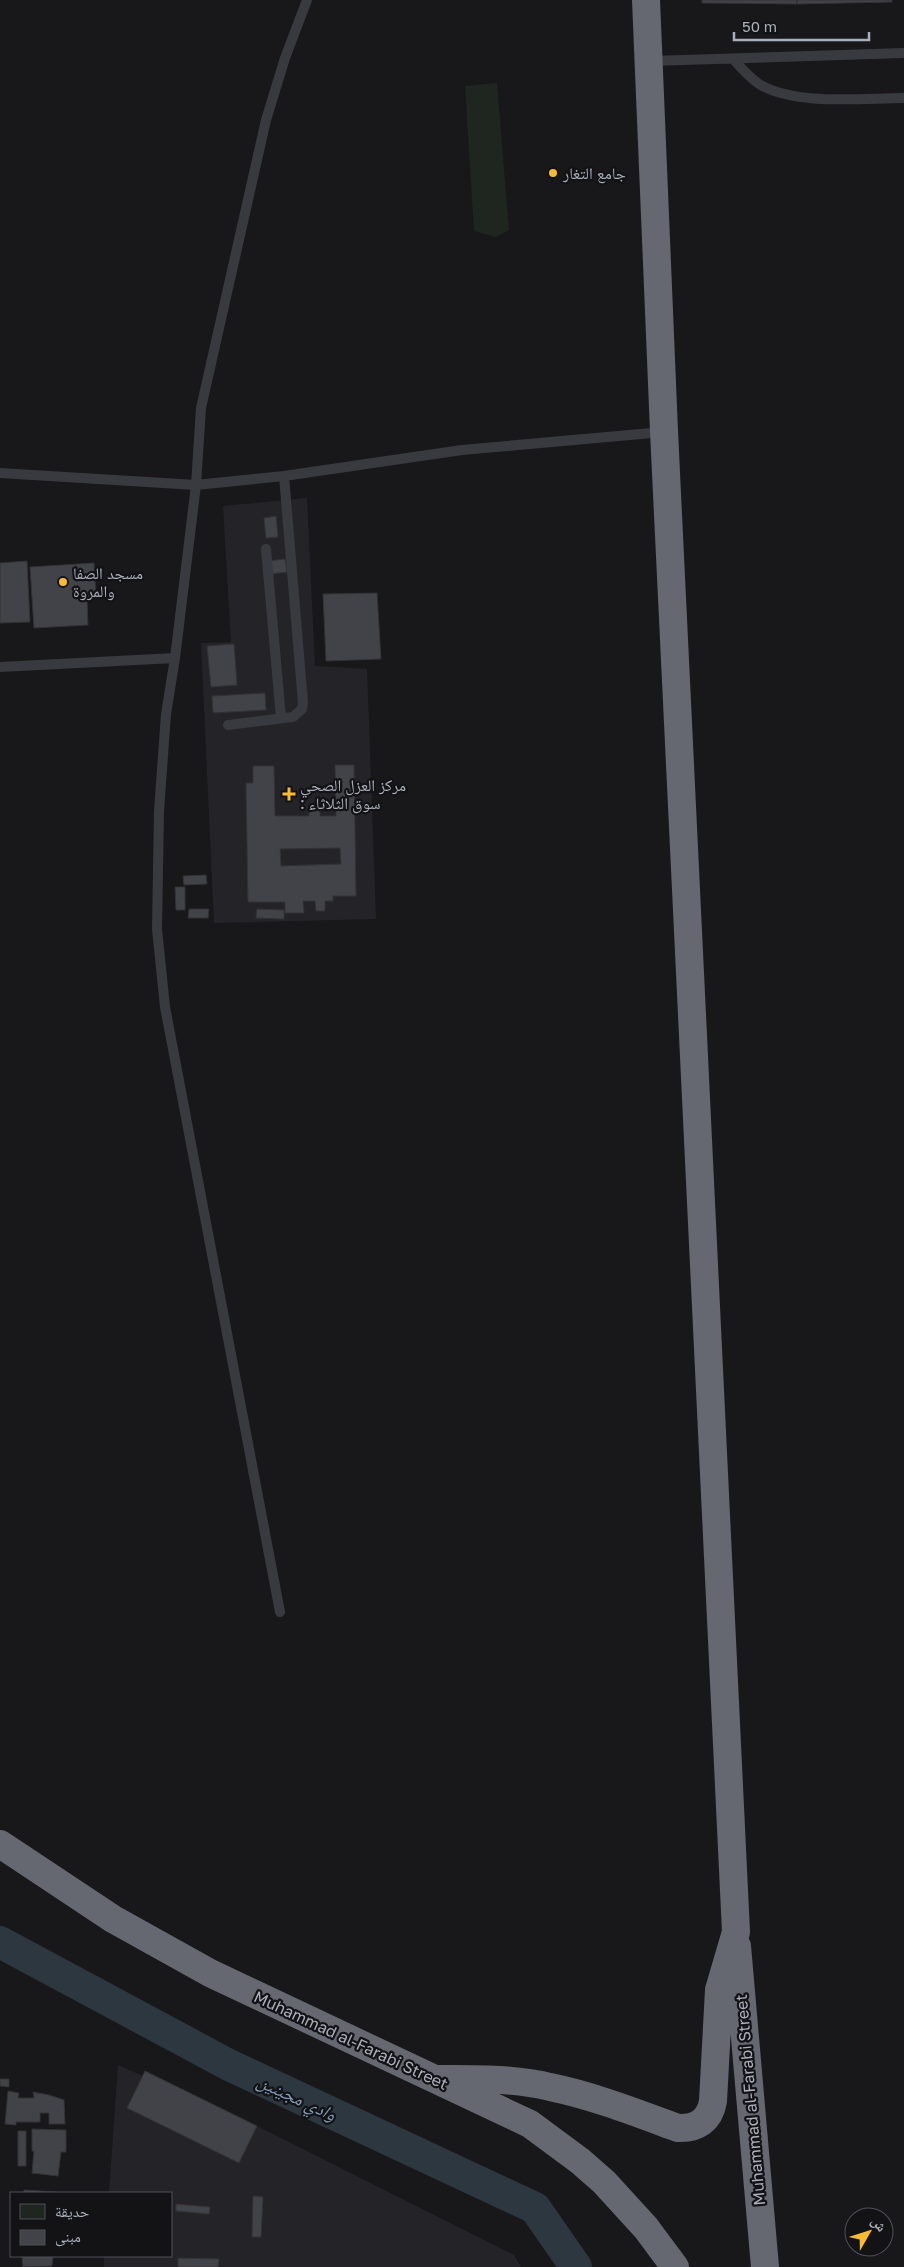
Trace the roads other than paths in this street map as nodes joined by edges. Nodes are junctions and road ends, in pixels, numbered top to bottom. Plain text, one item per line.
1 (307, 0) edge
2 (646, 0) edge
3 (904, 53) edge
4 (734, 60) junction
5 (648, 61) junction
6 (904, 98) edge
7 (664, 432) junction
8 (0, 473) edge
9 (284, 476) junction
10 (196, 485) junction
11 (266, 548) dead end
12 (175, 658) junction
13 (0, 667) edge
14 (281, 718) junction
15 (228, 725) dead end
16 (280, 1612) dead end
17 (0, 1844) edge
18 (736, 1932) junction
19 (436, 2079) junction
20 (764, 2257) edge
21 (675, 2267) edge
22 (784, 2267) edge

1 - 10 lane
2 - 5 highway, Muhammad al-Farabi Street
3 - 4 lane
4 - 5 lane
4 - 6 lane
5 - 7 highway, Muhammad al-Farabi Street
7 - 9 lane
7 - 18 highway, Muhammad al-Farabi Street
8 - 10 lane
9 - 10 lane
9 - 14 lane
10 - 12 lane
11 - 14 lane
12 - 13 lane
12 - 16 lane
14 - 15 lane
17 - 19 highway, Muhammad al-Farabi Street
18 - 19 highway
18 - 20 highway, Muhammad al-Farabi Street
19 - 21 highway, Muhammad al-Farabi Street
20 - 22 highway

